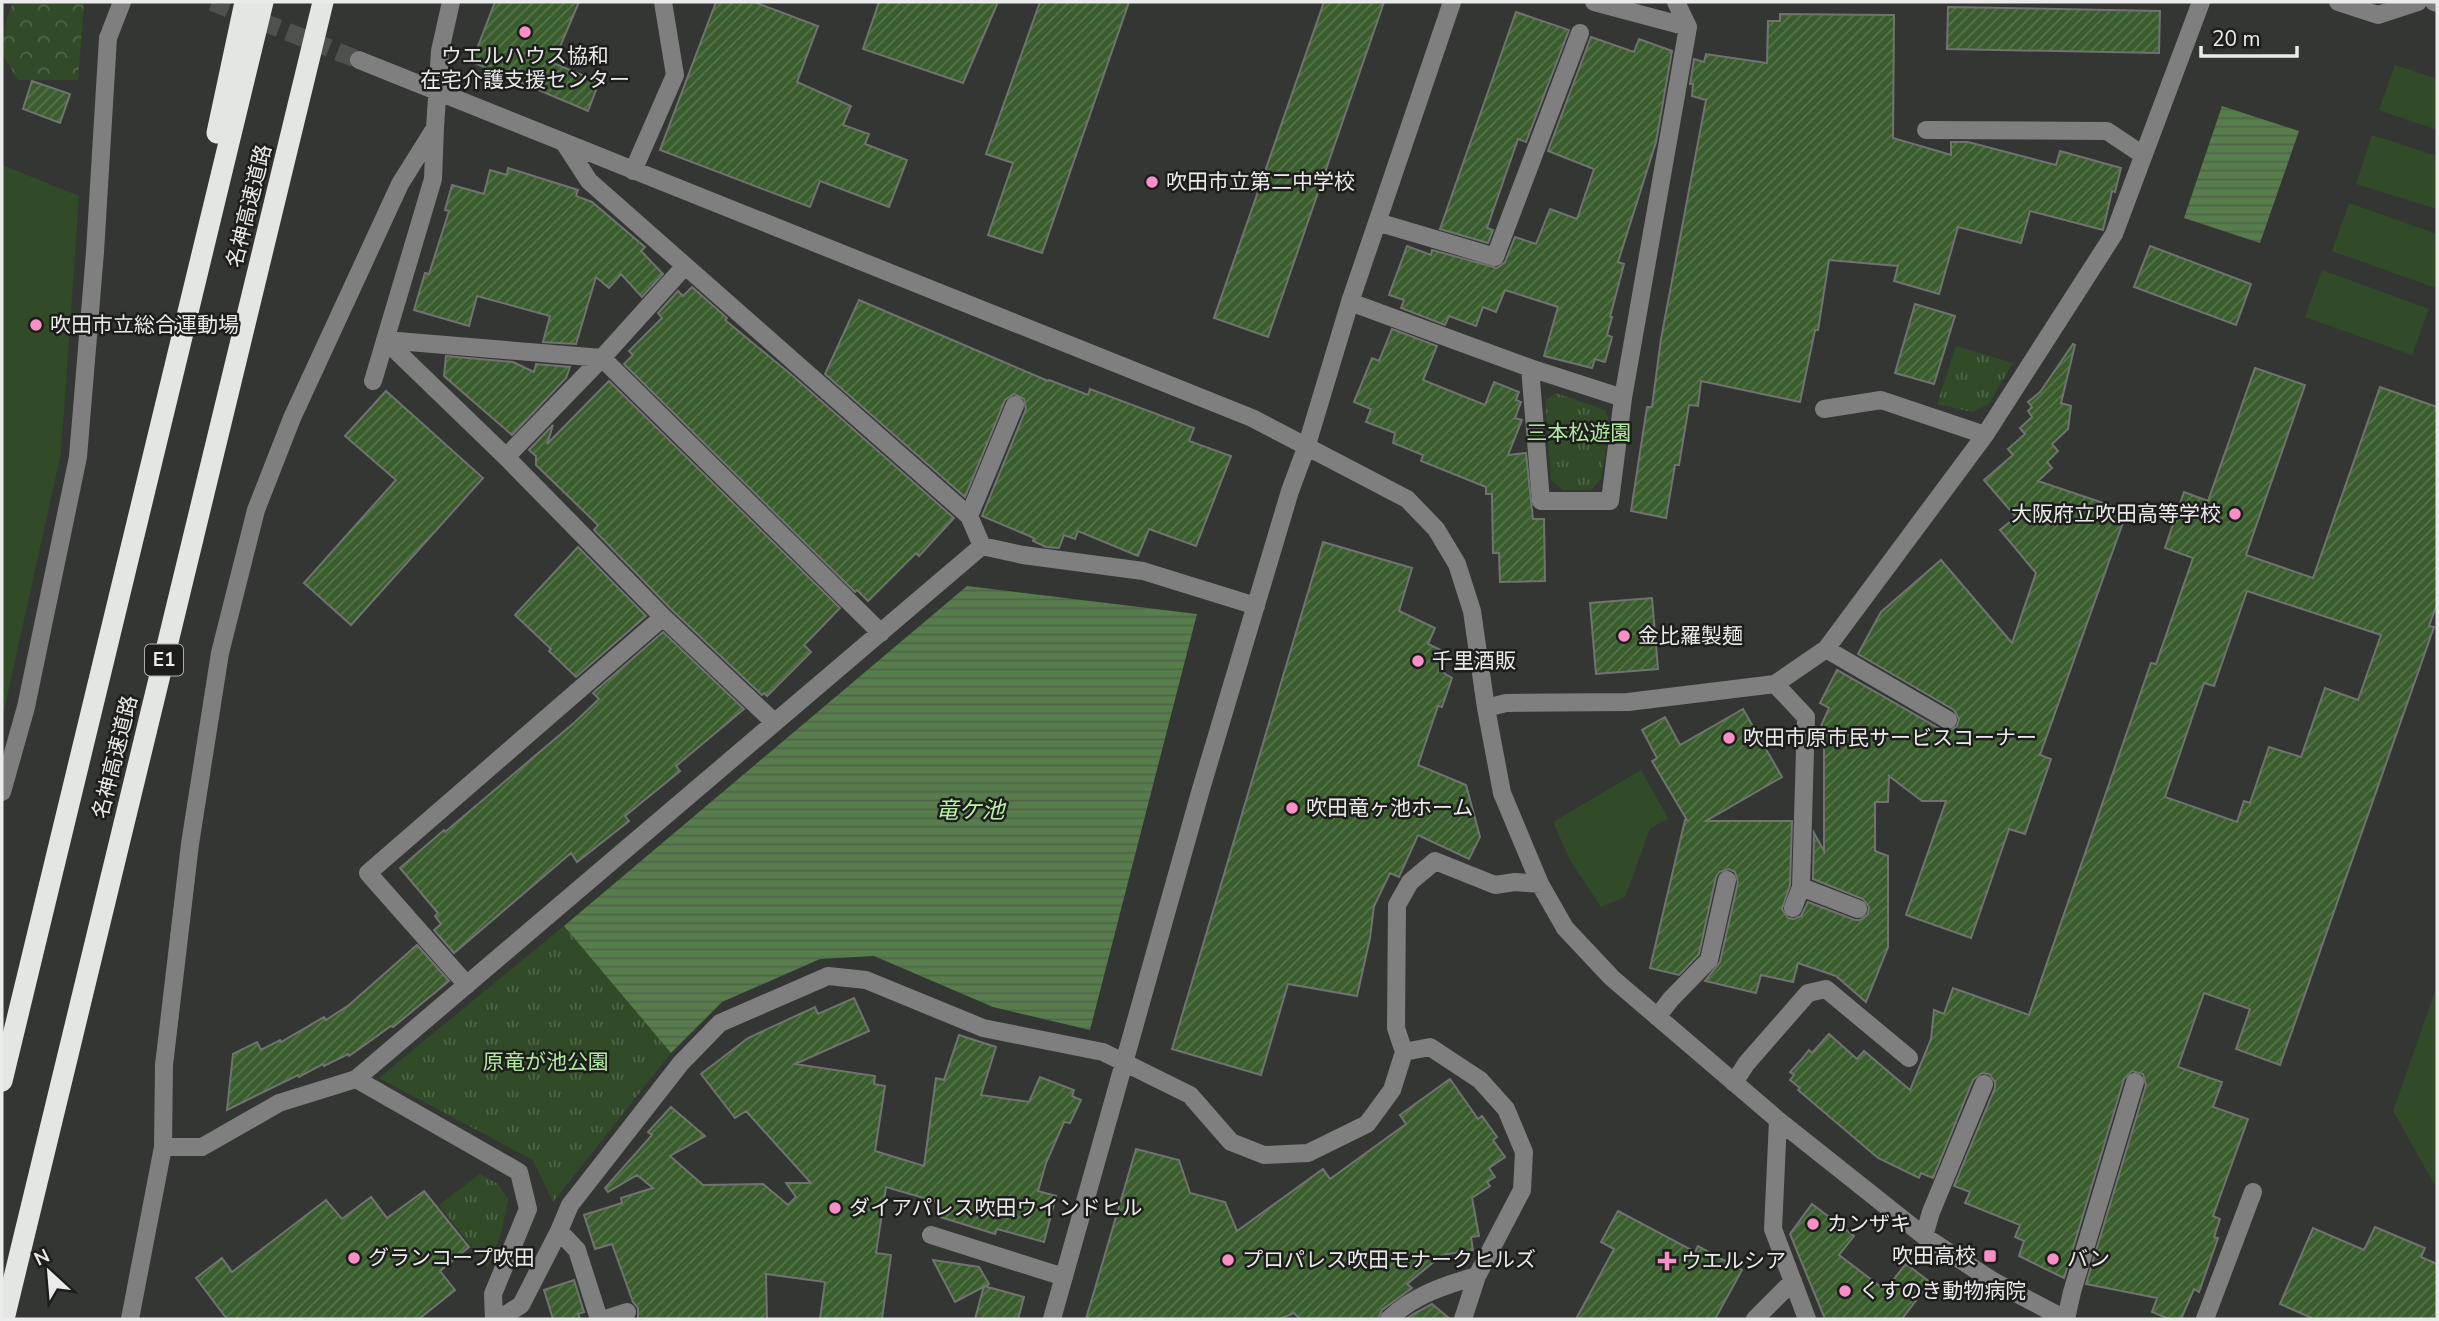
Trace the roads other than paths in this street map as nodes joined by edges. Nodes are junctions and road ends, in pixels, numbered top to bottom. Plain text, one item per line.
1 (122, 2) edge
2 (245, 2) edge
3 (263, 2) edge
4 (323, 2) edge
5 (451, 2) edge
6 (663, 2) edge
7 (1452, 2) edge
8 (1594, 2) edge
9 (1676, 2) edge
10 (2201, 2) edge
11 (2338, 2) edge
12 (2418, 2) edge
13 (1688, 27) junction
14 (1580, 33) dead end
15 (359, 60) tunnel mouth
16 (436, 91) junction
17 (435, 128) junction
18 (1926, 130) dead end
19 (565, 144) junction
20 (2143, 155) junction
21 (633, 171) junction
22 (1377, 222) junction
23 (685, 266) junction
24 (1349, 302) junction
25 (385, 340) junction
26 (602, 358) junction
27 (1530, 368) junction
28 (373, 381) dead end
29 (1623, 398) junction
30 (1015, 405) dead end
31 (1824, 409) dead end
32 (1985, 435) junction
33 (1306, 448) junction
34 (506, 457) junction
35 (969, 516) junction
36 (982, 546) junction
37 (1255, 606) junction
38 (663, 617) junction
39 (881, 633) junction
40 (1826, 649) junction
41 (1775, 684) junction
42 (93, 700) junction
43 (1486, 708) junction
44 (1948, 720) dead end
45 (774, 722) junction
46 (2, 792) edge
47 (1727, 880) dead end
48 (1540, 884) junction
49 (1801, 887) junction
50 (1793, 908) dead end
51 (1857, 909) dead end
52 (467, 985) junction
53 (1657, 1017) junction
54 (1404, 1052) junction
55 (1909, 1058) dead end
56 (1125, 1062) junction
57 (356, 1079) junction
58 (2, 1081) edge
59 (2135, 1082) dead end
60 (1734, 1083) junction
61 (1984, 1084) dead end
62 (1778, 1120) junction
63 (163, 1147) junction
64 (2253, 1192) dead end
65 (559, 1231) junction
66 (931, 1235) dead end
67 (1924, 1236) junction
68 (1477, 1276) junction
69 (1064, 1277) junction
70 (1793, 1281) junction
71 (627, 1312) dead end
72 (4, 1319) edge
73 (130, 1319) edge
74 (497, 1319) edge
75 (599, 1319) edge
76 (605, 1319) edge
77 (1052, 1319) edge
78 (1390, 1319) edge
79 (1463, 1319) edge
80 (1755, 1319) edge
81 (1807, 1319) edge
82 (2066, 1319) edge
83 (2206, 1319) edge

1 - 46 street
2 - 42 highway
3 - 42 highway, 名神高速道路
4 - 72 highway, 名神高速道路 / E1
5 - 16 street
6 - 21 street
7 - 22 street
8 - 13 street
9 - 13 street
10 - 20 street
11 - 12 street
13 - 29 street
14 - 22 street
15 - 16 street
16 - 17 street
16 - 19 street
17 - 25 street
17 - 63 street
18 - 20 street
19 - 21 street
19 - 23 street
20 - 32 street
21 - 33 street
22 - 24 street
23 - 26 street
23 - 35 street
24 - 27 street
24 - 33 street
25 - 26 street
25 - 28 street
25 - 34 street
26 - 34 street
26 - 39 street
27 - 29 street
27 - 29 street
30 - 35 street
31 - 32 street
32 - 40 street
33 - 37 street
33 - 43 street
34 - 38 street
35 - 36 street
36 - 37 street
36 - 39 street
37 - 56 street
38 - 45 street
38 - 52 street
39 - 45 street
40 - 41 street
40 - 44 street
41 - 43 street
41 - 49 street
42 - 58 highway, 名神高速道路
43 - 48 street
45 - 52 street
47 - 53 street
48 - 53 street
48 - 54 street
49 - 50 street
49 - 51 street
52 - 57 street
53 - 60 street
54 - 56 street
54 - 68 street
55 - 60 street
56 - 65 street
56 - 69 street
57 - 63 street
57 - 74 street
59 - 82 street
60 - 62 street
61 - 67 street
62 - 67 street
62 - 70 street
63 - 73 street
64 - 83 street
65 - 74 street
65 - 75 street
66 - 69 street
67 - 82 street
68 - 78 street
68 - 79 street
69 - 77 street
70 - 80 street
70 - 81 street
71 - 76 street

